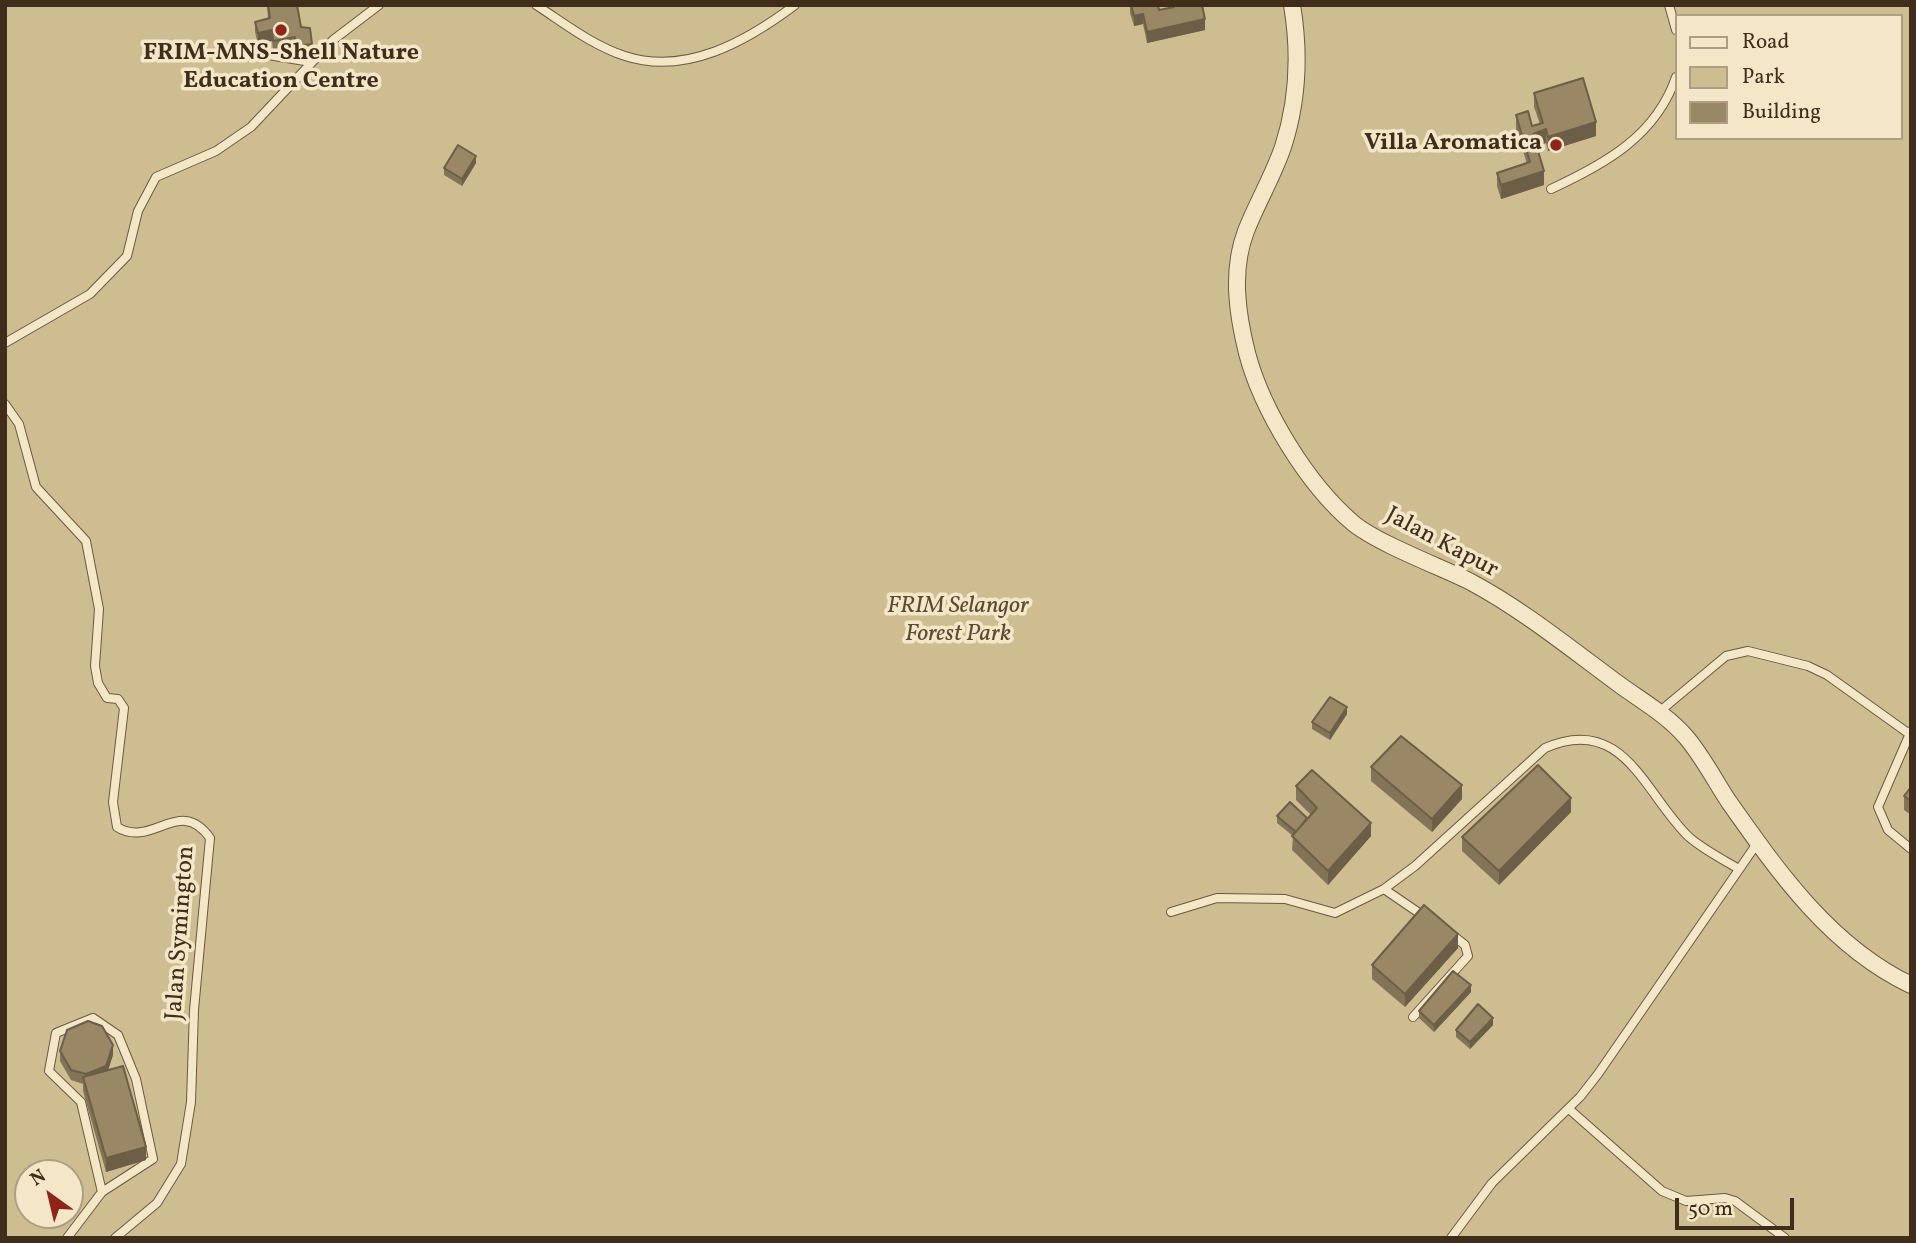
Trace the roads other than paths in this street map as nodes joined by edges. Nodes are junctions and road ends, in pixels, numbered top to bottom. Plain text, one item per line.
1 (379, 5) edge
2 (536, 5) edge
3 (795, 5) edge
4 (1292, 5) edge
5 (256, 53) dead end
6 (311, 62) junction
7 (1674, 83) edge
8 (1551, 189) dead end
9 (5, 343) edge
10 (5, 404) edge
11 (1659, 712) junction
12 (1910, 732) edge
13 (1758, 842) junction
14 (1911, 849) edge
15 (1739, 869) junction
16 (1384, 889) junction
17 (1171, 912) dead end
18 (1911, 985) edge
19 (1413, 1017) dead end
20 (1569, 1108) junction
21 (103, 1192) junction
22 (67, 1238) edge
23 (115, 1238) edge
24 (1451, 1238) edge
25 (1785, 1238) edge

1 - 6 lane
2 - 3 lane
4 - 11 street, Jalan Kapur
5 - 6 lane
6 - 9 lane
7 - 8 lane
10 - 23 lane, Jalan Symington
11 - 12 lane
11 - 13 street, Jalan Kapur
12 - 14 lane
13 - 15 lane
13 - 18 street, Jalan Kapur
15 - 16 lane
15 - 20 lane
16 - 17 lane
16 - 19 lane
20 - 24 lane
20 - 25 lane
21 - 21 lane
21 - 22 lane

